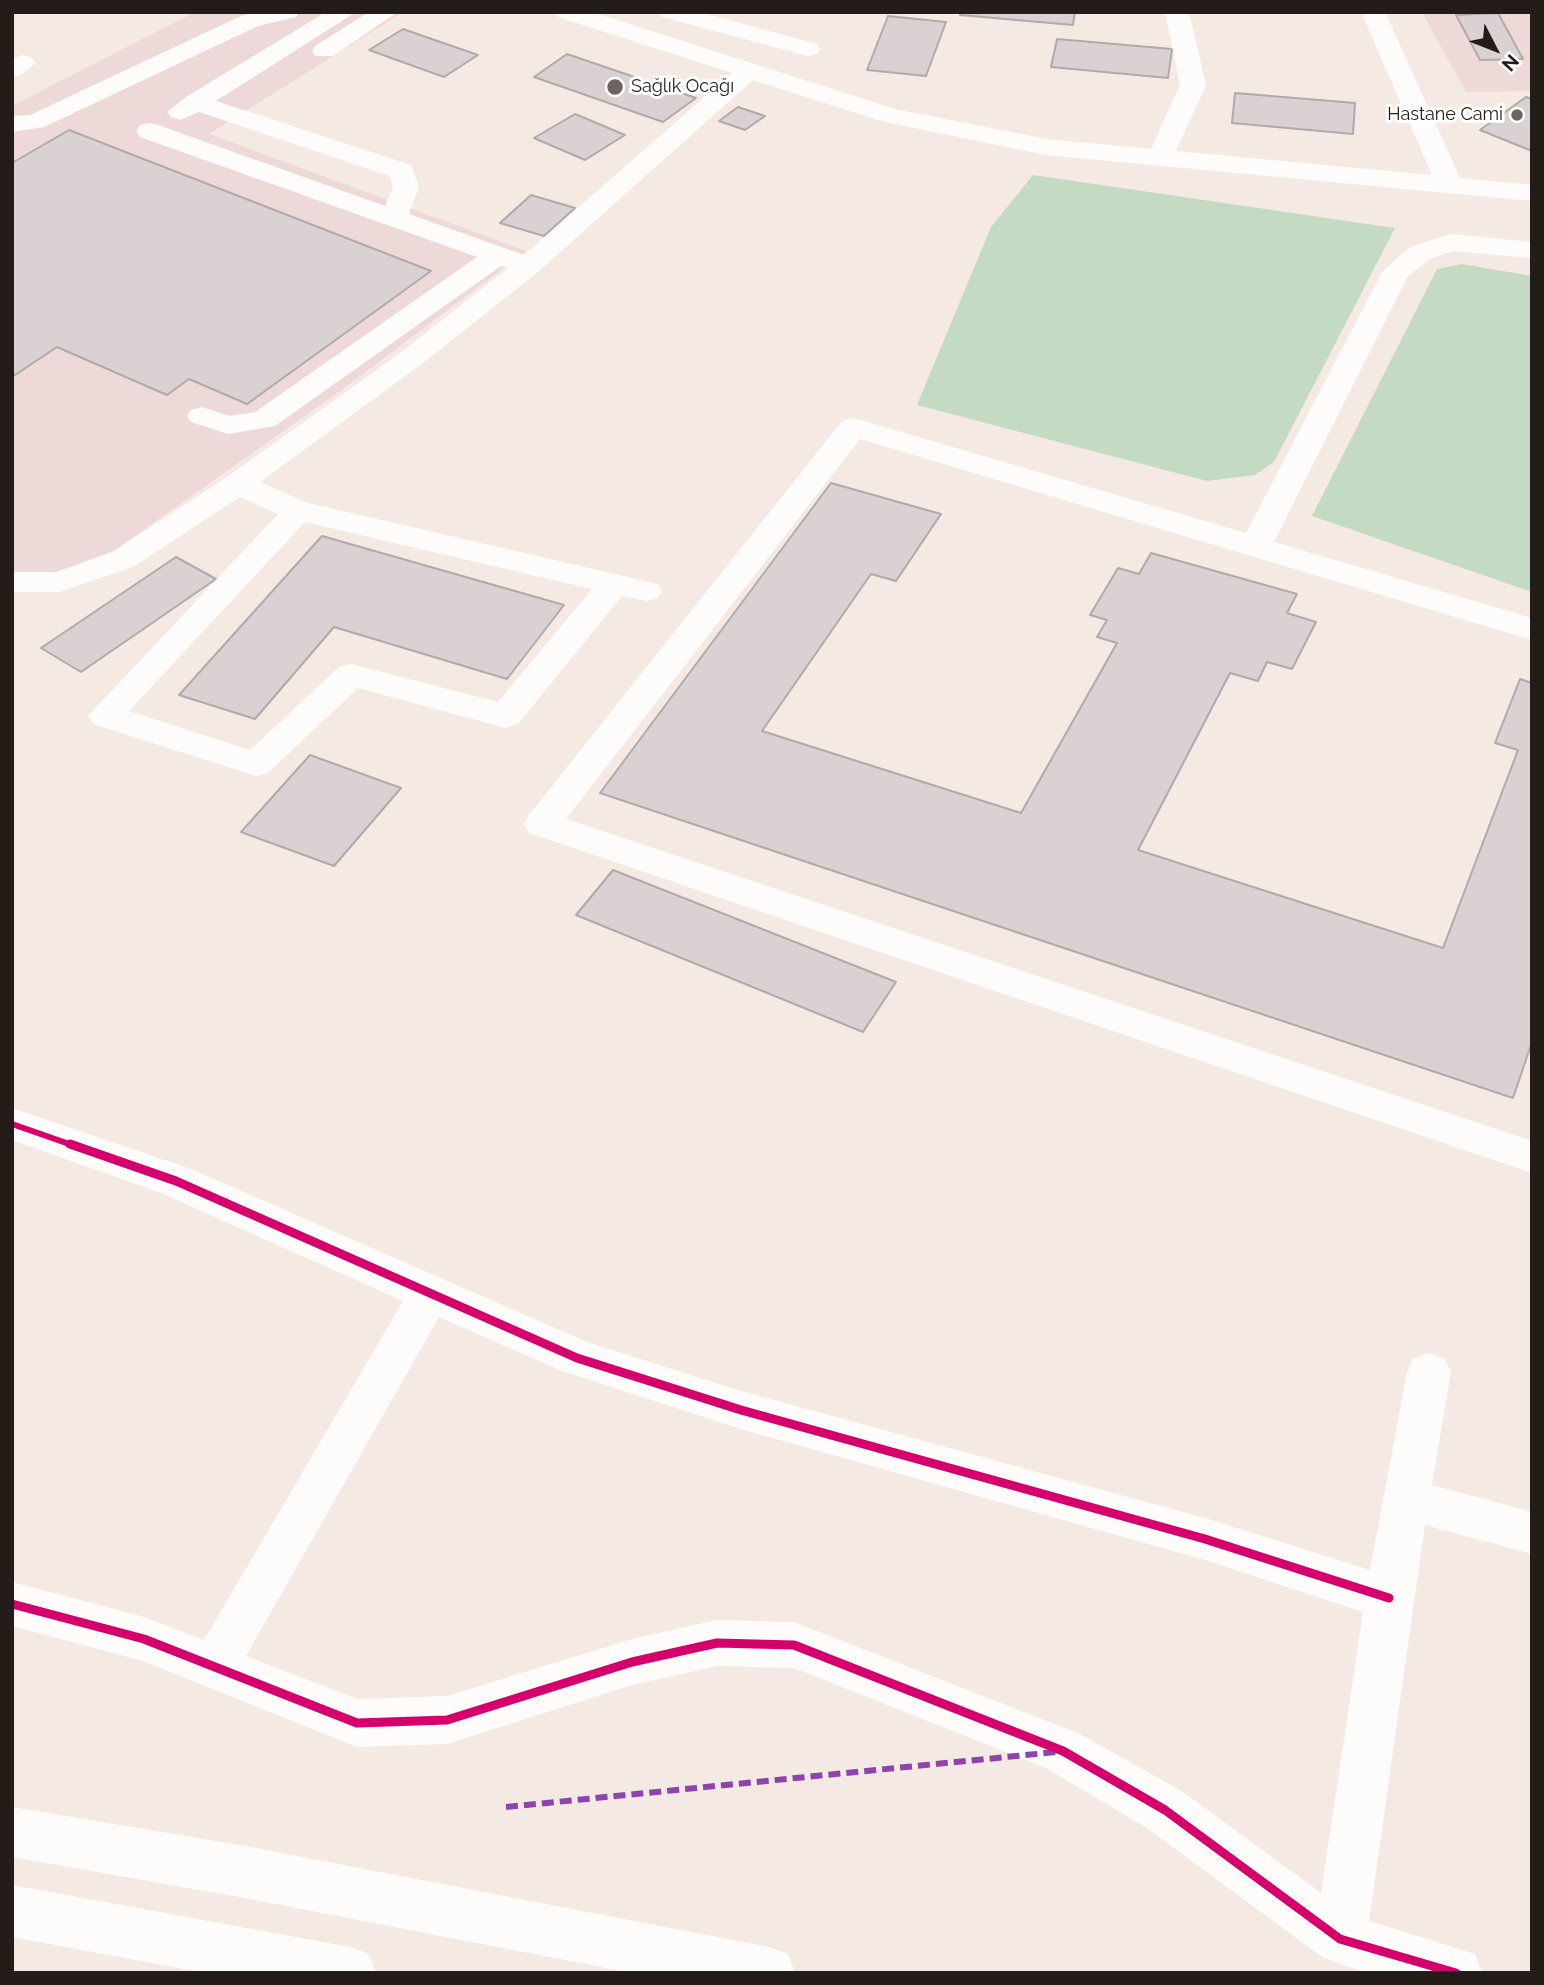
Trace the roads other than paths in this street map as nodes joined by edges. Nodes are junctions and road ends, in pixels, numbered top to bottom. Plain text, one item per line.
1 (287, 12) edge
2 (308, 12) edge
3 (567, 12) edge
4 (671, 12) edge
5 (1177, 12) edge
6 (1373, 12) edge
7 (341, 14) edge
8 (376, 18) edge
9 (808, 49) dead end
10 (749, 71) junction
11 (195, 102) junction
12 (225, 113) junction
13 (12, 124) edge
14 (1160, 158) junction
15 (1450, 187) junction
16 (1532, 193) edge
17 (394, 219) junction
18 (1532, 250) edge
19 (496, 257) junction
20 (528, 266) junction
21 (202, 416) dead end
22 (238, 484) junction
23 (298, 511) junction
24 (1255, 547) junction
25 (12, 582) edge
26 (1532, 629) edge
27 (12, 1124) edge
28 (1532, 1157) edge
29 (430, 1293) junction
30 (1429, 1372) dead end
31 (1406, 1499) junction
32 (1532, 1533) edge
33 (1389, 1598) junction
34 (12, 1604) edge
35 (214, 1667) junction
36 (12, 1832) edge
37 (12, 1911) edge
38 (1340, 1939) junction
39 (350, 1973) edge
40 (769, 1973) edge
41 (1455, 1973) edge

1 - 13 street
2 - 7 street
3 - 10 street
4 - 9 street
5 - 14 street
6 - 15 street
7 - 8 street
7 - 11 street
8 - 12 street
10 - 14 street
10 - 20 street
11 - 12 street
11 - 17 street
12 - 17 street
14 - 15 street
15 - 16 street
17 - 19 street
18 - 24 street
19 - 20 street
19 - 21 street
20 - 22 street
22 - 23 street
22 - 25 street
23 - 23 street
24 - 26 street
24 - 28 street
27 - 29 street
29 - 33 street
29 - 35 street
30 - 31 street
31 - 32 street
31 - 33 street
33 - 38 street
34 - 35 street
35 - 38 street
36 - 40 street
37 - 39 street
38 - 41 street

